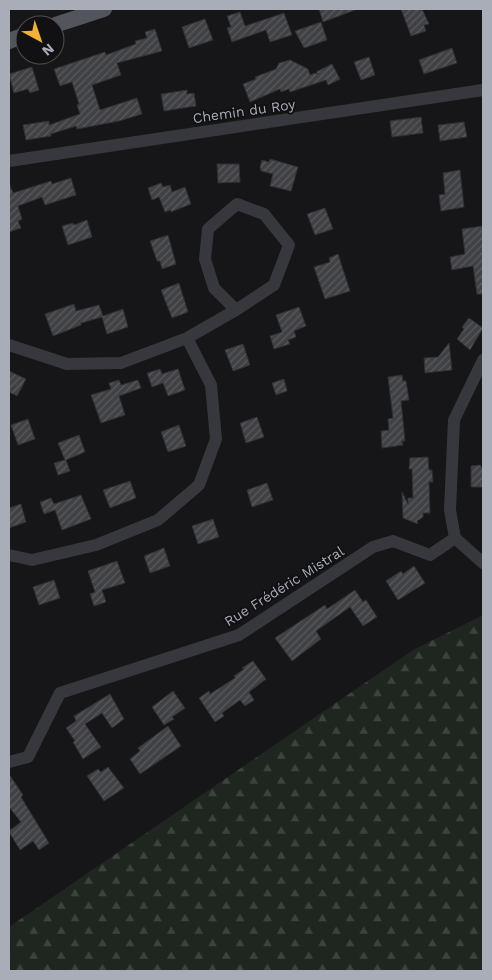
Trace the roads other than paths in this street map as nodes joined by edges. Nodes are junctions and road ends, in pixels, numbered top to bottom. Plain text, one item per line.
1 (104, 9) edge
2 (65, 22) edge
3 (483, 90) edge
4 (9, 160) edge
5 (236, 310) junction
6 (187, 338) junction
7 (9, 345) edge
8 (483, 360) edge
9 (455, 538) junction
10 (9, 555) edge
11 (483, 563) edge
12 (9, 762) edge

1 - 2 main road
3 - 4 street, Chemin du Roy
5 - 5 street
5 - 6 street
6 - 7 street
6 - 10 street
8 - 9 street
9 - 11 street
9 - 12 street, Rue Frédéric Mistral

